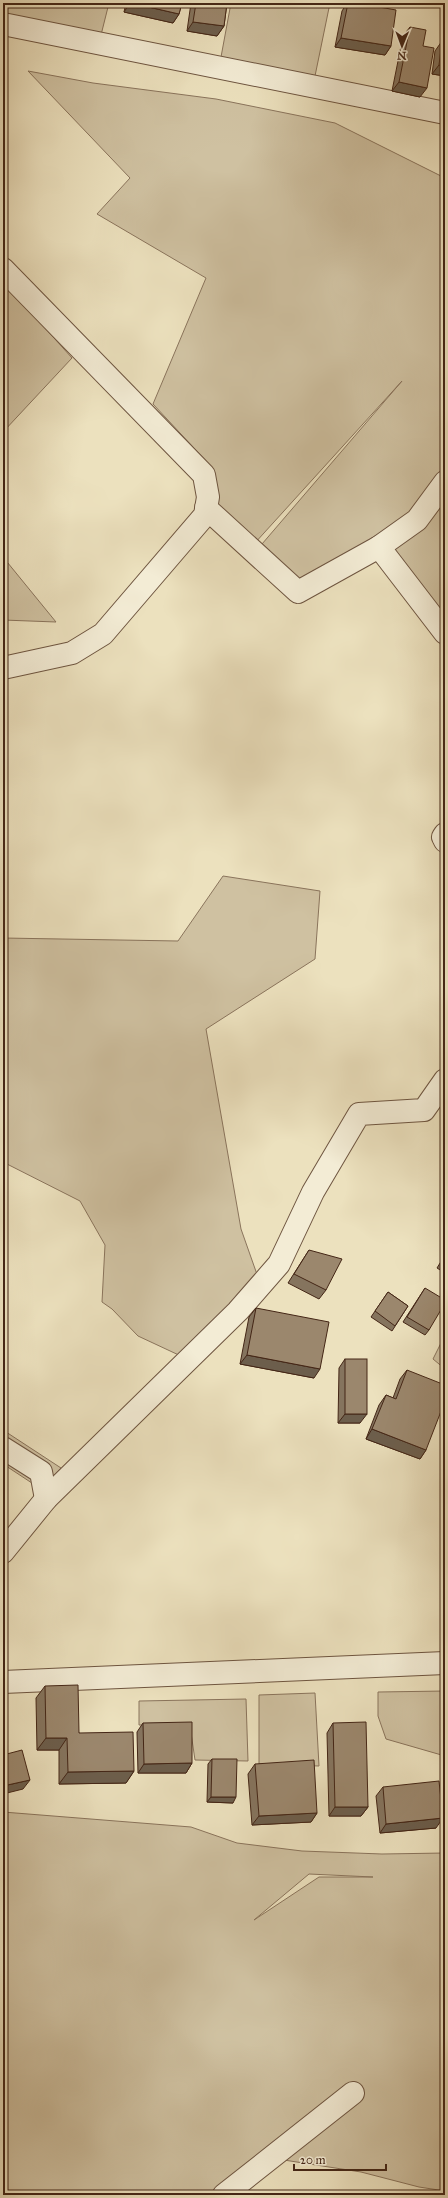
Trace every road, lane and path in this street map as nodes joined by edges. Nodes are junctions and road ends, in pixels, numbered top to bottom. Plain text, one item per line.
1 (3, 24) edge
2 (445, 114) edge
3 (3, 269) edge
4 (445, 482) edge
5 (206, 508) junction
6 (379, 547) junction
7 (445, 633) edge
8 (3, 668) edge
9 (445, 834) edge
10 (445, 841) edge
11 (445, 1080) edge
12 (3, 1448) edge
13 (46, 1499) junction
14 (3, 1552) edge
15 (445, 1663) edge
16 (3, 1682) edge
17 (353, 2093) dead end
18 (224, 2195) edge

1 - 2 street
3 - 5 street
4 - 6 street
5 - 6 street
5 - 8 street
6 - 7 street
9 - 10 street
11 - 13 street
12 - 13 street
13 - 14 street
15 - 16 street
17 - 18 street

